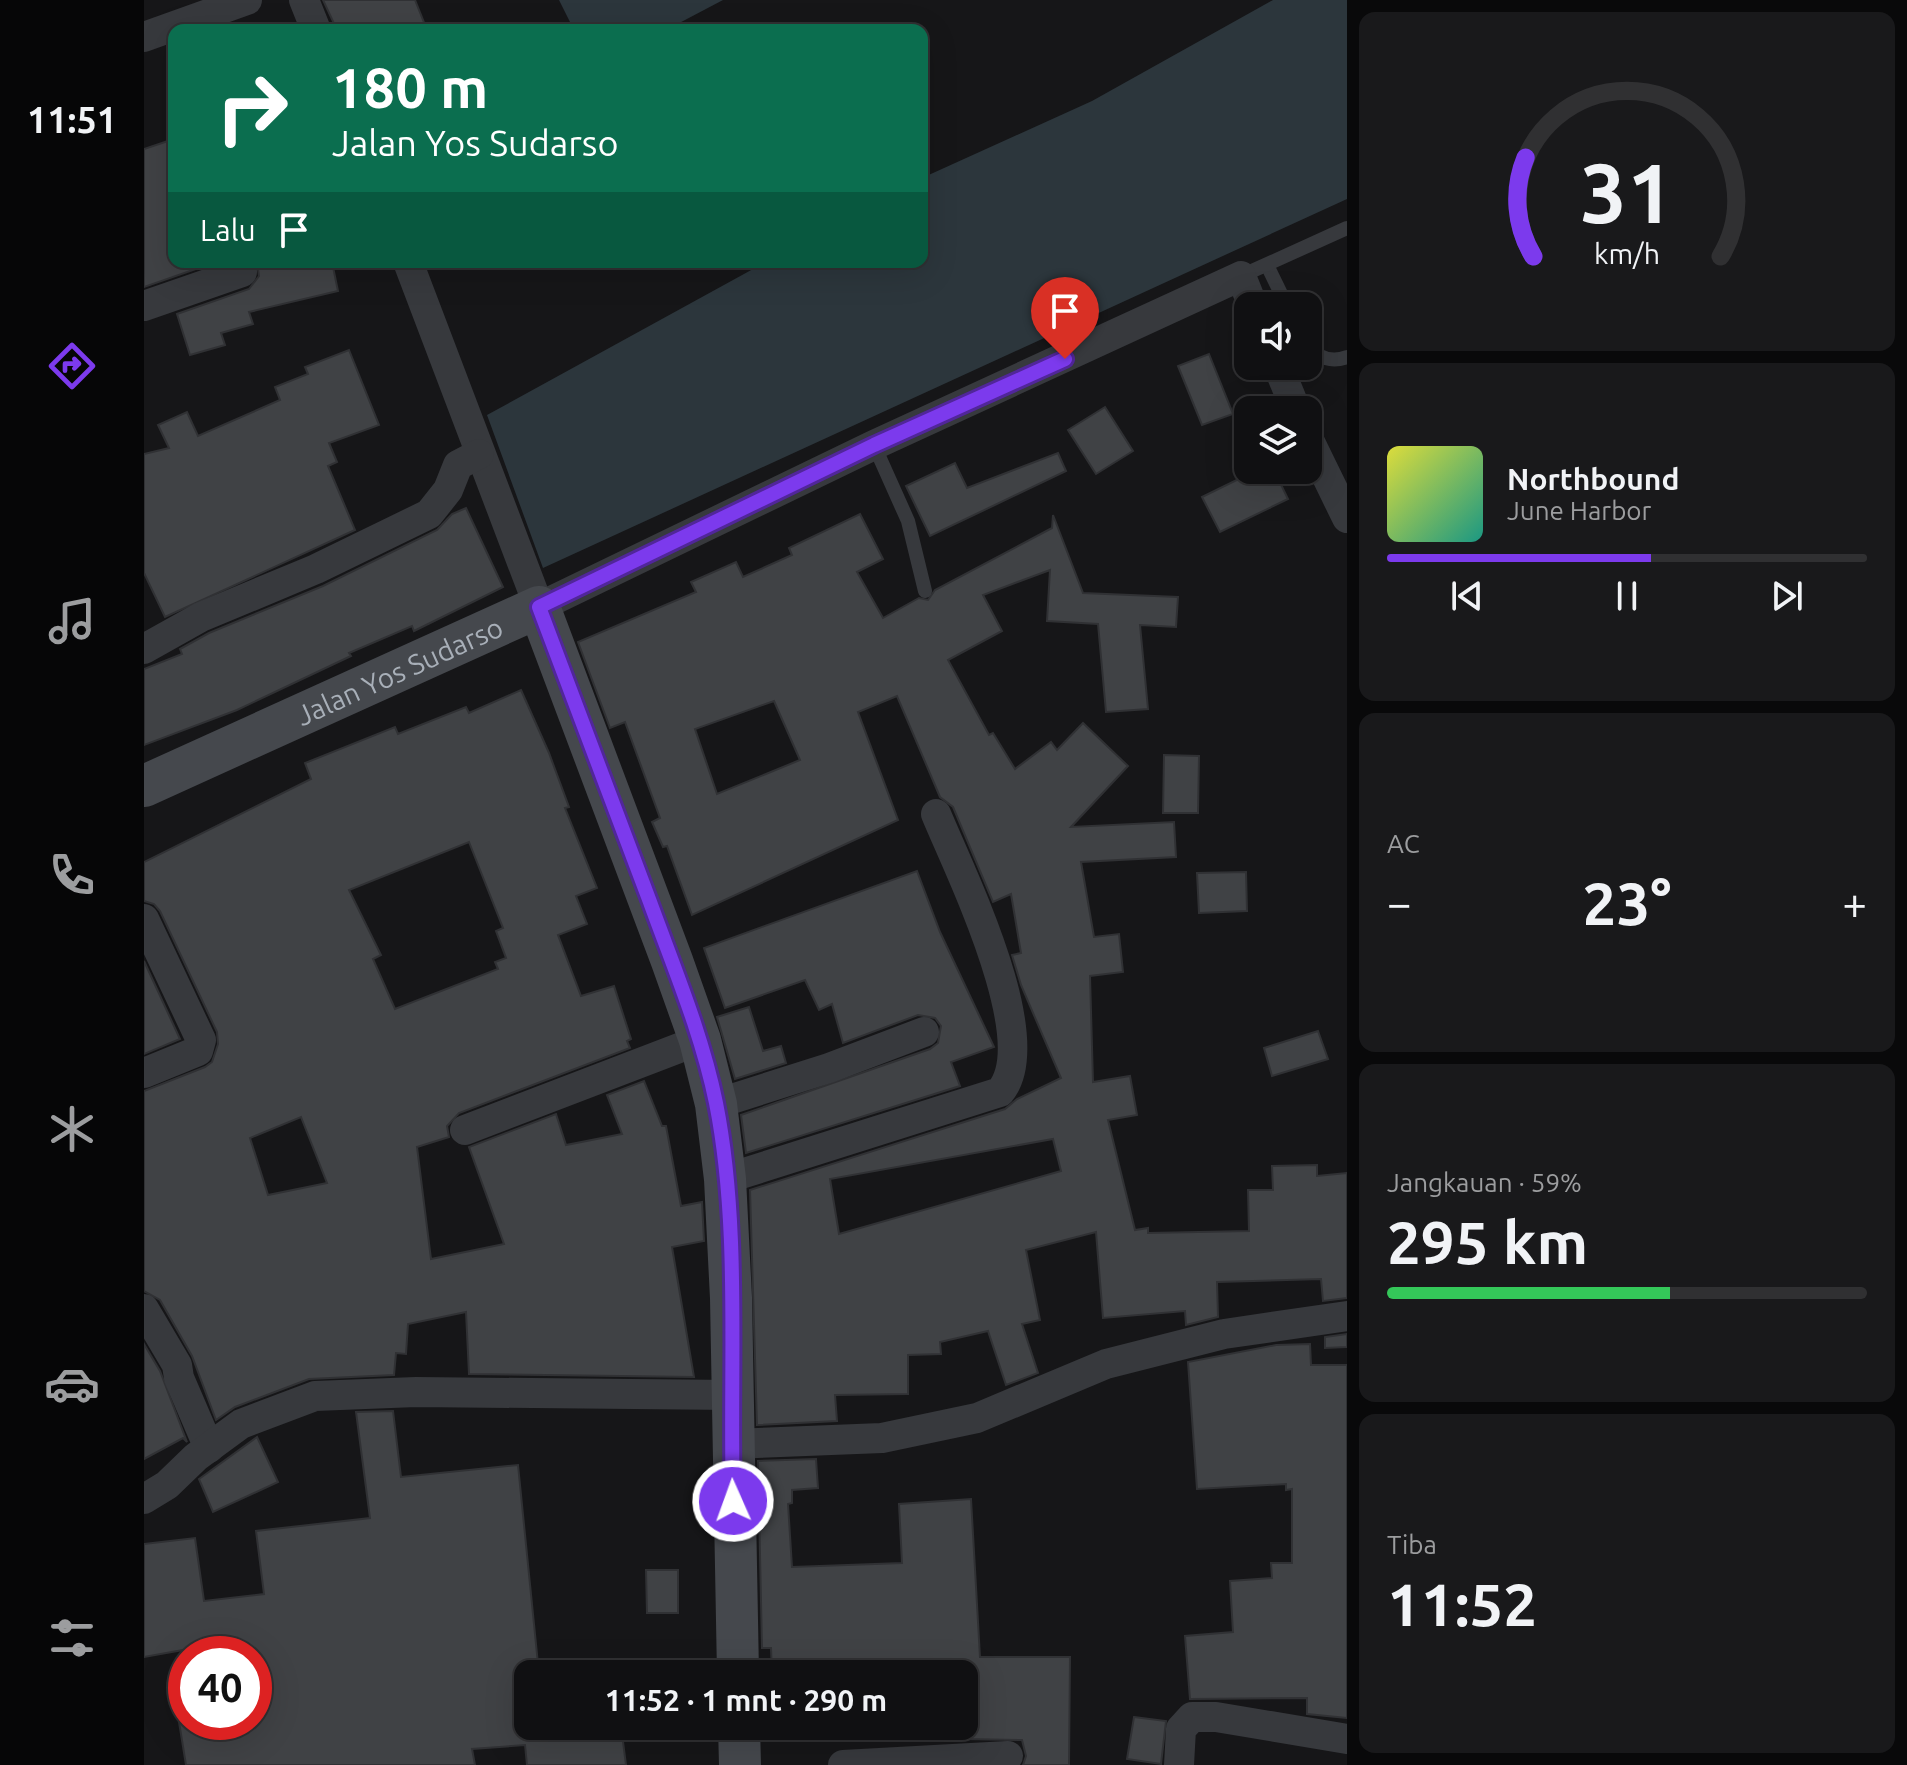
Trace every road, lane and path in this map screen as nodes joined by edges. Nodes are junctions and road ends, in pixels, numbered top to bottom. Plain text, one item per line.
1 (247, 0) edge
2 (304, 0) edge
3 (180, 24) edge
4 (314, 24) edge
5 (168, 28) edge
6 (144, 37) edge
7 (1347, 228) edge
8 (410, 268) edge
9 (1254, 270) junction
10 (242, 272) dead end
11 (1253, 292) edge
12 (1274, 292) edge
13 (144, 306) edge
14 (1322, 355) edge
15 (1347, 357) edge
16 (874, 445) junction
17 (479, 454) junction
18 (1322, 467) edge
19 (1347, 518) edge
20 (925, 591) dead end
21 (539, 607) junction
22 (144, 649) edge
23 (144, 786) edge
24 (936, 814) dead end
25 (144, 919) edge
26 (924, 1032) dead end
27 (700, 1040) junction
28 (144, 1073) edge
29 (716, 1104) junction
30 (465, 1130) dead end
31 (725, 1179) junction
32 (144, 1309) edge
33 (1347, 1316) edge
34 (733, 1395) junction
35 (731, 1444) junction
36 (209, 1448) junction
37 (144, 1499) edge
38 (738, 1660) edge
39 (1347, 1739) edge
40 (739, 1740) edge
41 (1008, 1756) dead end
42 (740, 1765) edge
43 (843, 1765) edge
44 (1179, 1765) edge

1 - 3 street
2 - 4 street
5 - 6 street
7 - 9 lane, Jalan Yos Sudarso
8 - 17 street
9 - 11 street
9 - 12 lane
9 - 16 street, Jalan Yos Sudarso
10 - 13 street
14 - 15 lane
16 - 20 lane
16 - 21 street, Jalan Yos Sudarso
17 - 21 street
17 - 22 street
18 - 19 street
21 - 23 street, Jalan Yos Sudarso
21 - 27 street
24 - 31 street
25 - 28 street
26 - 29 street
27 - 29 street
27 - 30 street
29 - 31 street
31 - 34 street
32 - 36 street
33 - 35 street
34 - 35 street
34 - 36 street
35 - 38 street
36 - 37 street
39 - 44 street
40 - 42 street
41 - 43 street

